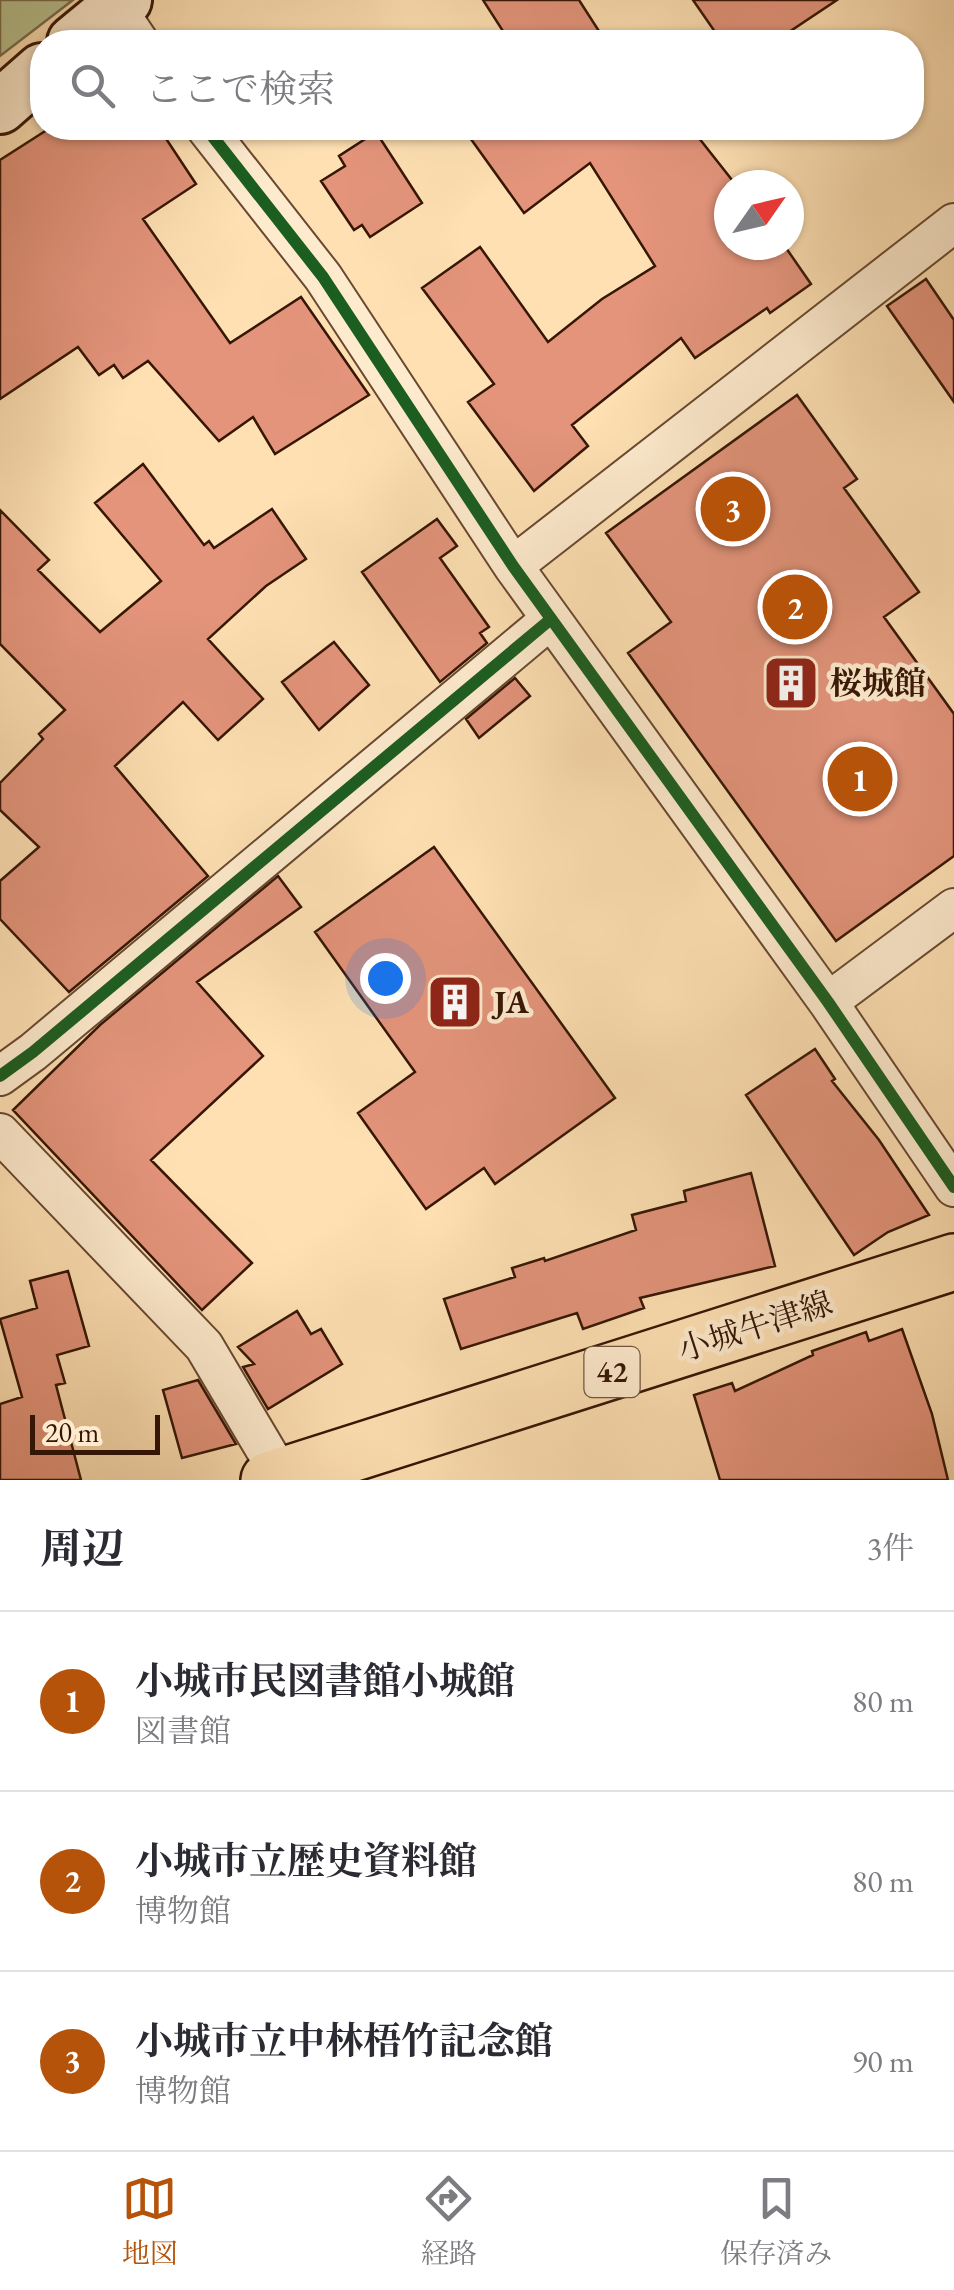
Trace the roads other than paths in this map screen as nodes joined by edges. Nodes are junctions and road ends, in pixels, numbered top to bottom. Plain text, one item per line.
1 (122, 12) edge
2 (93, 30) edge
3 (30, 80) edge
4 (0, 106) edge
5 (215, 140) edge
6 (954, 223) edge
7 (513, 566) junction
8 (551, 618) junction
9 (954, 908) edge
10 (828, 1002) junction
11 (0, 1076) edge
12 (0, 1133) edge
13 (954, 1187) edge
14 (954, 1262) edge
15 (275, 1478) edge

1 - 2 street
3 - 4 street
5 - 7 street
6 - 7 street
7 - 8 street
8 - 10 street
8 - 11 street
9 - 10 street
10 - 13 street
12 - 15 street
14 - 15 main road, 小城牛津線 / 42

